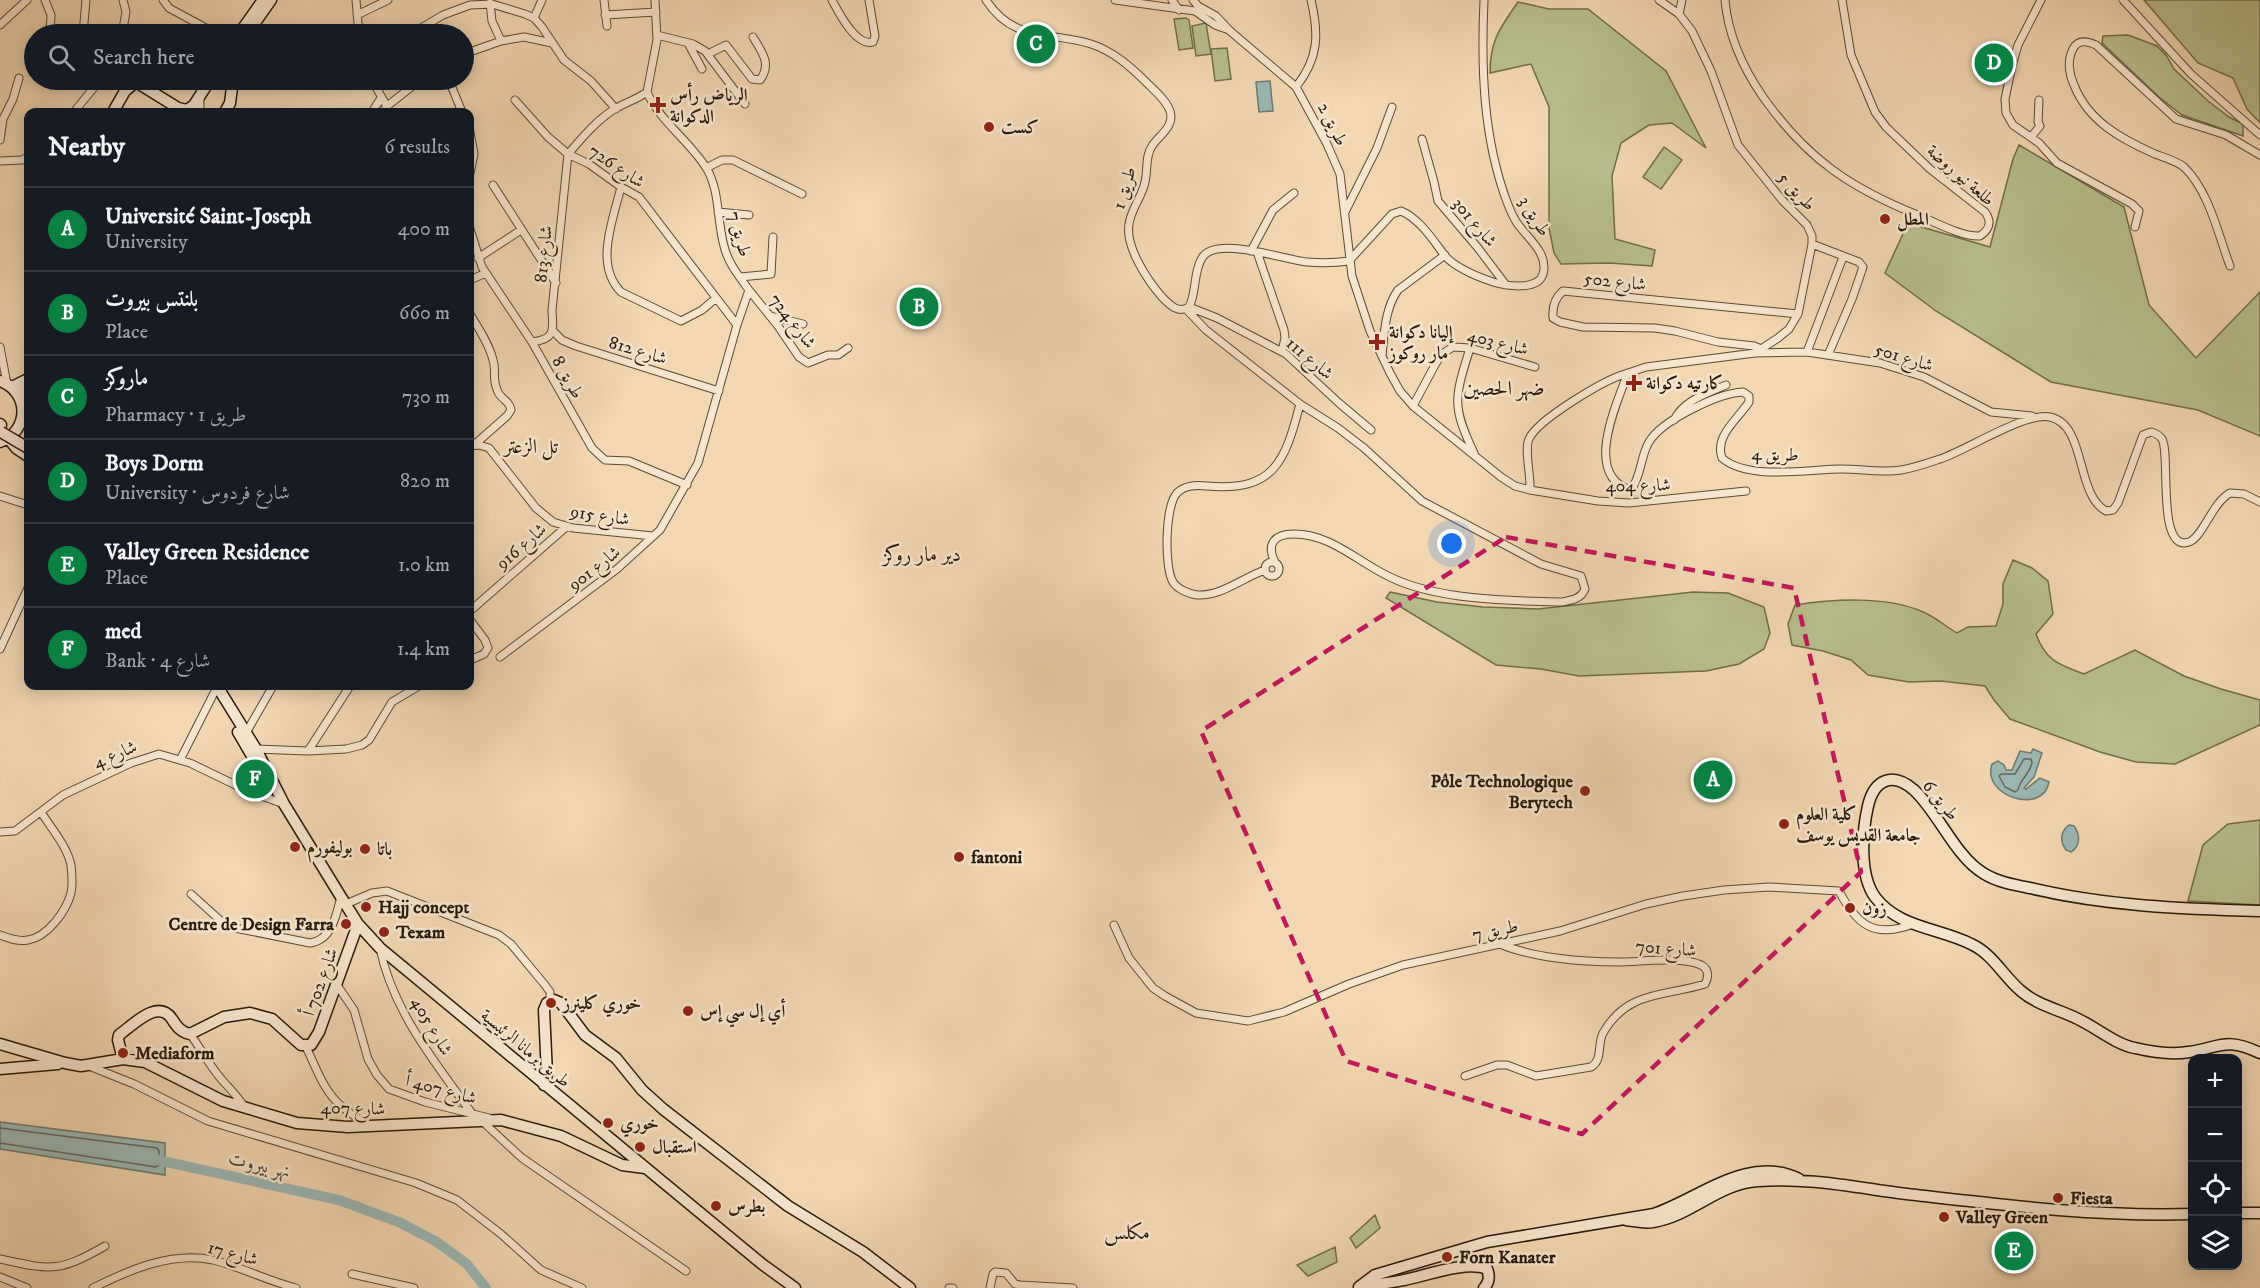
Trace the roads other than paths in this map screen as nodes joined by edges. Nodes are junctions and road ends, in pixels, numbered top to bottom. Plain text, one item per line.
1 (27, 0) edge
2 (45, 0) edge
3 (86, 0) edge
4 (123, 0) edge
5 (163, 0) edge
6 (263, 0) edge
7 (271, 0) edge
8 (388, 0) edge
9 (542, 0) edge
10 (604, 0) edge
11 (655, 0) edge
12 (832, 0) edge
13 (869, 0) edge
14 (986, 0) edge
15 (1114, 0) edge
16 (1172, 0) edge
17 (1311, 0) edge
18 (1484, 0) edge
19 (1659, 0) edge
20 (1682, 0) edge
21 (1725, 0) edge
22 (1842, 0) edge
23 (2041, 0) edge
24 (2123, 0) edge
25 (354, 1) edge
26 (492, 2) edge
27 (1195, 6) edge
28 (1179, 10) junction
29 (656, 12) junction
30 (1679, 14) junction
31 (357, 15) junction
32 (605, 15) junction
33 (534, 18) junction
34 (51, 24) edge
35 (84, 24) edge
36 (124, 24) edge
37 (199, 24) edge
38 (246, 24) edge
39 (254, 24) edge
40 (358, 24) edge
41 (430, 24) edge
42 (0, 25) edge
43 (607, 26) dead end
44 (657, 35) junction
45 (753, 37) dead end
46 (501, 41) junction
47 (552, 43) junction
48 (688, 43) junction
49 (474, 50) edge
50 (708, 54) junction
51 (702, 69) dead end
52 (19, 78) dead end
53 (1296, 87) junction
54 (92, 90) edge
55 (127, 90) edge
56 (148, 90) edge
57 (204, 90) edge
58 (232, 90) edge
59 (377, 90) edge
60 (409, 90) edge
61 (453, 90) edge
62 (647, 92) junction
63 (202, 93) junction
64 (381, 98) junction
65 (515, 100) dead end
66 (2039, 100) dead end
67 (745, 105) dead end
68 (1392, 107) dead end
69 (77, 108) edge
70 (115, 108) edge
71 (176, 108) edge
72 (190, 108) edge
73 (199, 108) edge
74 (227, 108) edge
75 (375, 108) edge
76 (387, 108) edge
77 (390, 108) edge
78 (460, 108) edge
79 (616, 109) junction
80 (2260, 135) edge
81 (2031, 137) junction
82 (0, 140) edge
83 (1422, 140) dead end
84 (568, 154) junction
85 (2260, 155) edge
86 (24, 159) edge
87 (0, 161) edge
88 (706, 168) junction
89 (493, 185) dead end
90 (621, 187) junction
91 (1294, 193) dead end
92 (802, 194) dead end
93 (718, 212) junction
94 (1346, 212) junction
95 (749, 215) dead end
96 (2135, 227) dead end
97 (521, 230) junction
98 (773, 237) dead end
99 (474, 244) edge
100 (1812, 244) junction
101 (1254, 252) junction
102 (1445, 255) junction
103 (1843, 257) junction
104 (478, 258) junction
105 (1348, 261) junction
106 (2230, 266) dead end
107 (486, 273) junction
108 (740, 277) junction
109 (474, 278) edge
110 (556, 283) junction
111 (1506, 285) junction
112 (749, 290) junction
113 (715, 299) junction
114 (1187, 308) junction
115 (1798, 314) junction
116 (770, 316) junction
117 (474, 321) edge
118 (803, 324) dead end
119 (737, 325) junction
120 (553, 332) junction
121 (532, 342) junction
122 (0, 347) edge
123 (848, 348) dead end
124 (1470, 348) junction
125 (1282, 351) junction
126 (1758, 351) junction
127 (1807, 352) junction
128 (1828, 355) junction
129 (1382, 356) junction
130 (1535, 367) dead end
131 (1625, 374) junction
132 (24, 380) edge
133 (6, 384) edge
134 (1726, 385) dead end
135 (24, 392) edge
136 (719, 392) junction
137 (20, 396) junction
138 (1300, 404) junction
139 (1413, 406) junction
140 (24, 412) edge
141 (2038, 416) junction
142 (1674, 420) junction
143 (0, 424) edge
144 (24, 426) edge
145 (1371, 430) dead end
146 (3, 437) edge
147 (24, 438) edge
148 (474, 443) edge
149 (474, 445) edge
150 (24, 446) edge
151 (24, 453) edge
152 (1475, 455) junction
153 (687, 485) junction
154 (1530, 490) junction
155 (1746, 491) dead end
156 (0, 496) edge
157 (2260, 501) edge
158 (24, 504) edge
159 (566, 527) junction
160 (653, 536) junction
161 (1275, 562) junction
162 (1265, 570) junction
163 (24, 597) edge
164 (474, 608) edge
165 (474, 626) edge
166 (0, 649) edge
167 (500, 657) dead end
168 (474, 658) edge
169 (213, 690) edge
170 (215, 690) edge
171 (215, 690) edge
172 (271, 690) edge
173 (347, 690) edge
174 (412, 690) edge
175 (246, 733) junction
176 (256, 749) junction
177 (308, 751) junction
178 (180, 760) junction
179 (281, 799) junction
180 (40, 812) junction
181 (0, 832) edge
182 (191, 894) dead end
183 (343, 901) junction
184 (2260, 911) edge
185 (358, 924) junction
186 (1113, 924) dead end
187 (1913, 924) junction
188 (0, 935) edge
189 (1500, 944) junction
190 (380, 948) junction
191 (338, 985) junction
192 (550, 1001) junction
193 (190, 1034) junction
194 (0, 1044) edge
195 (306, 1047) junction
196 (2260, 1053) edge
197 (123, 1059) junction
198 (65, 1064) junction
199 (89, 1066) junction
200 (0, 1069) edge
201 (1465, 1076) dead end
202 (544, 1085) junction
203 (243, 1105) junction
204 (471, 1112) junction
205 (495, 1120) junction
206 (483, 1122) junction
207 (369, 1126) junction
208 (646, 1168) junction
209 (2242, 1213) edge
210 (2260, 1213) edge
211 (2188, 1214) edge
212 (105, 1246) dead end
213 (0, 1259) edge
214 (686, 1271) dead end
215 (352, 1274) dead end
216 (0, 1277) edge
217 (27, 1288) edge
218 (93, 1288) edge
219 (296, 1288) edge
220 (409, 1288) edge
221 (582, 1288) edge
222 (795, 1288) edge
223 (910, 1288) edge
224 (990, 1288) edge
225 (1073, 1288) edge
226 (1357, 1288) edge
227 (1484, 1288) edge

1 - 42 street
2 - 34 street
3 - 35 street
4 - 36 street
5 - 37 street
6 - 38 street
7 - 39 street
8 - 31 street
9 - 33 street
10 - 32 street
11 - 29 street
12 - 13 street
14 - 114 street, طريق 1
15 - 28 street
16 - 28 street
17 - 53 street
18 - 111 street, طريق 3
19 - 30 street, طريق 5
20 - 30 street
21 - 22 street, طلعة نيو روضة
23 - 81 street
24 - 80 street
25 - 31 street
26 - 33 street
26 - 41 street
26 - 46 street
27 - 28 street
27 - 53 street, طريق 2
29 - 32 street
29 - 44 street
30 - 100 street, طريق 5
31 - 40 street
32 - 43 street
33 - 47 street
44 - 48 street
44 - 62 street
45 - 50 street
46 - 47 street
46 - 49 street
47 - 79 street
48 - 50 street
48 - 51 street
50 - 67 street
52 - 82 street
53 - 94 street, طريق 2
54 - 69 street
55 - 70 street
56 - 71 street
57 - 63 street
58 - 74 street
59 - 64 street
60 - 77 street
61 - 78 street
62 - 79 street
62 - 88 street, 7 طريق
63 - 72 street
63 - 73 street
64 - 75 street
64 - 76 street
65 - 84 street, شارع 726
66 - 81 street
68 - 94 street
79 - 84 street
81 - 96 street
83 - 111 street, شارع 301
84 - 90 street, شارع 726
84 - 110 street, شارع 813
85 - 106 street
86 - 87 street
88 - 92 street
88 - 93 street, 7 طريق
89 - 97 street
90 - 113 street, شارع 726
90 - 113 street
91 - 101 street
93 - 95 street
93 - 108 street, 7 طريق
94 - 105 street, طريق 2
97 - 104 street
97 - 110 street
98 - 108 street
99 - 104 street, طريق 8
100 - 103 street
100 - 115 street
101 - 105 street
101 - 114 street
101 - 125 street
102 - 105 street, طريق 3
102 - 111 street, طريق 3
102 - 129 street
103 - 127 street
103 - 128 street
104 - 107 street, طريق 8
105 - 129 street
107 - 109 street
107 - 121 street, طريق 8
108 - 112 street, 7 طريق
110 - 120 street, شارع 813
112 - 116 street, شارع 724
112 - 119 street
113 - 119 street, شارع 726
114 - 125 street, شارع 111
114 - 138 street
115 - 126 street
115 - 126 street, شارع 502
116 - 118 street
116 - 123 street, شارع 724
117 - 148 street
119 - 136 street
120 - 121 street
120 - 136 street, شارع 812
121 - 153 street, طريق 8
122 - 133 street
124 - 130 street, شارع 403
124 - 139 street, شارع 403
124 - 152 street
125 - 145 street, شارع 111
126 - 127 street, شارع 501
126 - 131 street
127 - 128 street, شارع 501
128 - 141 street, شارع 501
129 - 139 street
131 - 142 street, طريق 4
131 - 154 street
132 - 133 street
133 - 137 street
134 - 142 street
135 - 137 street
136 - 153 street
137 - 140 street
138 - 161 street
138 - 162 street
139 - 152 street
141 - 142 street, طريق 4
141 - 157 street
143 - 147 street
144 - 146 street
146 - 150 street, bridge
146 - 151 street
149 - 159 street, شارع 915
152 - 154 street
153 - 160 street, شارع 901
154 - 155 street, شارع 404
156 - 158 street
159 - 160 street, شارع 915
159 - 164 street, شارع 916
160 - 167 street, شارع 901
161 - 162 street
161 - 162 street
163 - 166 street
165 - 168 street
169 - 178 street
170 - 175 street
171 - 179 street
172 - 175 street
173 - 177 street
174 - 177 street
175 - 176 street
176 - 177 street
176 - 179 street
178 - 179 street, شارع 4
178 - 180 street, شارع 4
179 - 183 street, طريق برمانا الرئيسية
180 - 181 street, شارع 4
180 - 188 street
182 - 183 street
183 - 185 street, طريق برمانا الرئيسية
183 - 192 street
184 - 187 street, طريق 6
185 - 190 street, طريق برمانا الرئيسية
185 - 191 street, شارع 702 أ
186 - 189 street, طريق 7
187 - 189 street, طريق 7
187 - 196 street, طريق 6
189 - 201 street, شارع 701
190 - 202 street, طريق برمانا الرئيسية
190 - 204 street, شارع 405
191 - 195 street, شارع 702 أ
191 - 204 street, شارع 407 أ
192 - 202 street
192 - 223 street
193 - 195 street, شارع 702 أ
193 - 197 street
193 - 203 street
194 - 198 street
195 - 207 street, شارع 702 أ
197 - 199 street, شارع 407
197 - 203 street, شارع 407
198 - 199 street, شارع 407
198 - 200 street
199 - 221 street
202 - 208 street, طريق برمانا الرئيسية
203 - 207 street, شارع 407
204 - 205 street, شارع 407 أ
205 - 206 street, شارع 407
205 - 208 street, شارع 407
206 - 207 street, شارع 407
206 - 214 street
208 - 222 street, طريق برمانا الرئيسية
209 - 210 street
211 - 226 street
212 - 213 street
215 - 220 street
216 - 217 street
218 - 219 street, شارع 17
224 - 225 street
226 - 227 street

